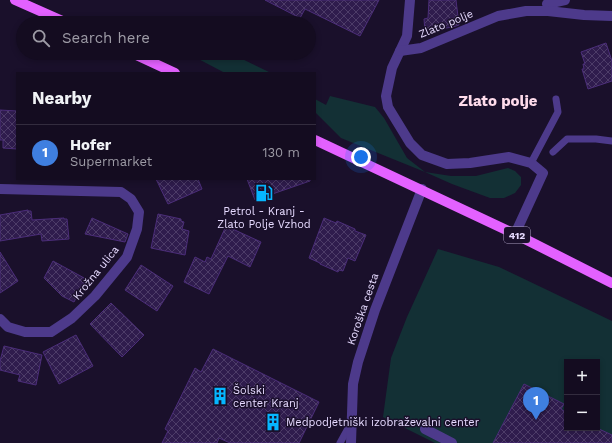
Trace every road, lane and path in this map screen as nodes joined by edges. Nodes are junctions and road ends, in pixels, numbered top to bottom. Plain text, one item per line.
1 (15, 0) edge
2 (410, 0) edge
3 (565, 0) edge
4 (548, 5) edge
5 (51, 16) edge
6 (612, 16) edge
7 (400, 50) junction
8 (145, 60) edge
9 (162, 69) edge
10 (172, 72) edge
11 (556, 99) dead end
12 (612, 141) edge
13 (318, 144) edge
14 (554, 152) dead end
15 (531, 163) junction
16 (0, 189) edge
17 (422, 189) junction
18 (515, 234) junction
19 (612, 283) edge
20 (0, 319) edge
21 (351, 422) junction
22 (425, 429) dead end
23 (340, 443) edge
24 (351, 443) edge
25 (452, 443) edge

1 - 5 main road
2 - 7 street, Zlato polje
3 - 4 street, Zlato polje
4 - 6 street, Zlato polje
4 - 7 street, Zlato polje
7 - 15 street, Zlato polje
8 - 9 main road
9 - 10 main road
11 - 15 lane
12 - 14 lane
13 - 17 main road, 412
15 - 18 street
16 - 20 street, Krožna ulica
17 - 18 main road, 412
17 - 21 street, Koroška cesta
18 - 19 main road, 412
21 - 23 lane
21 - 24 street, Koroška cesta
22 - 25 street

